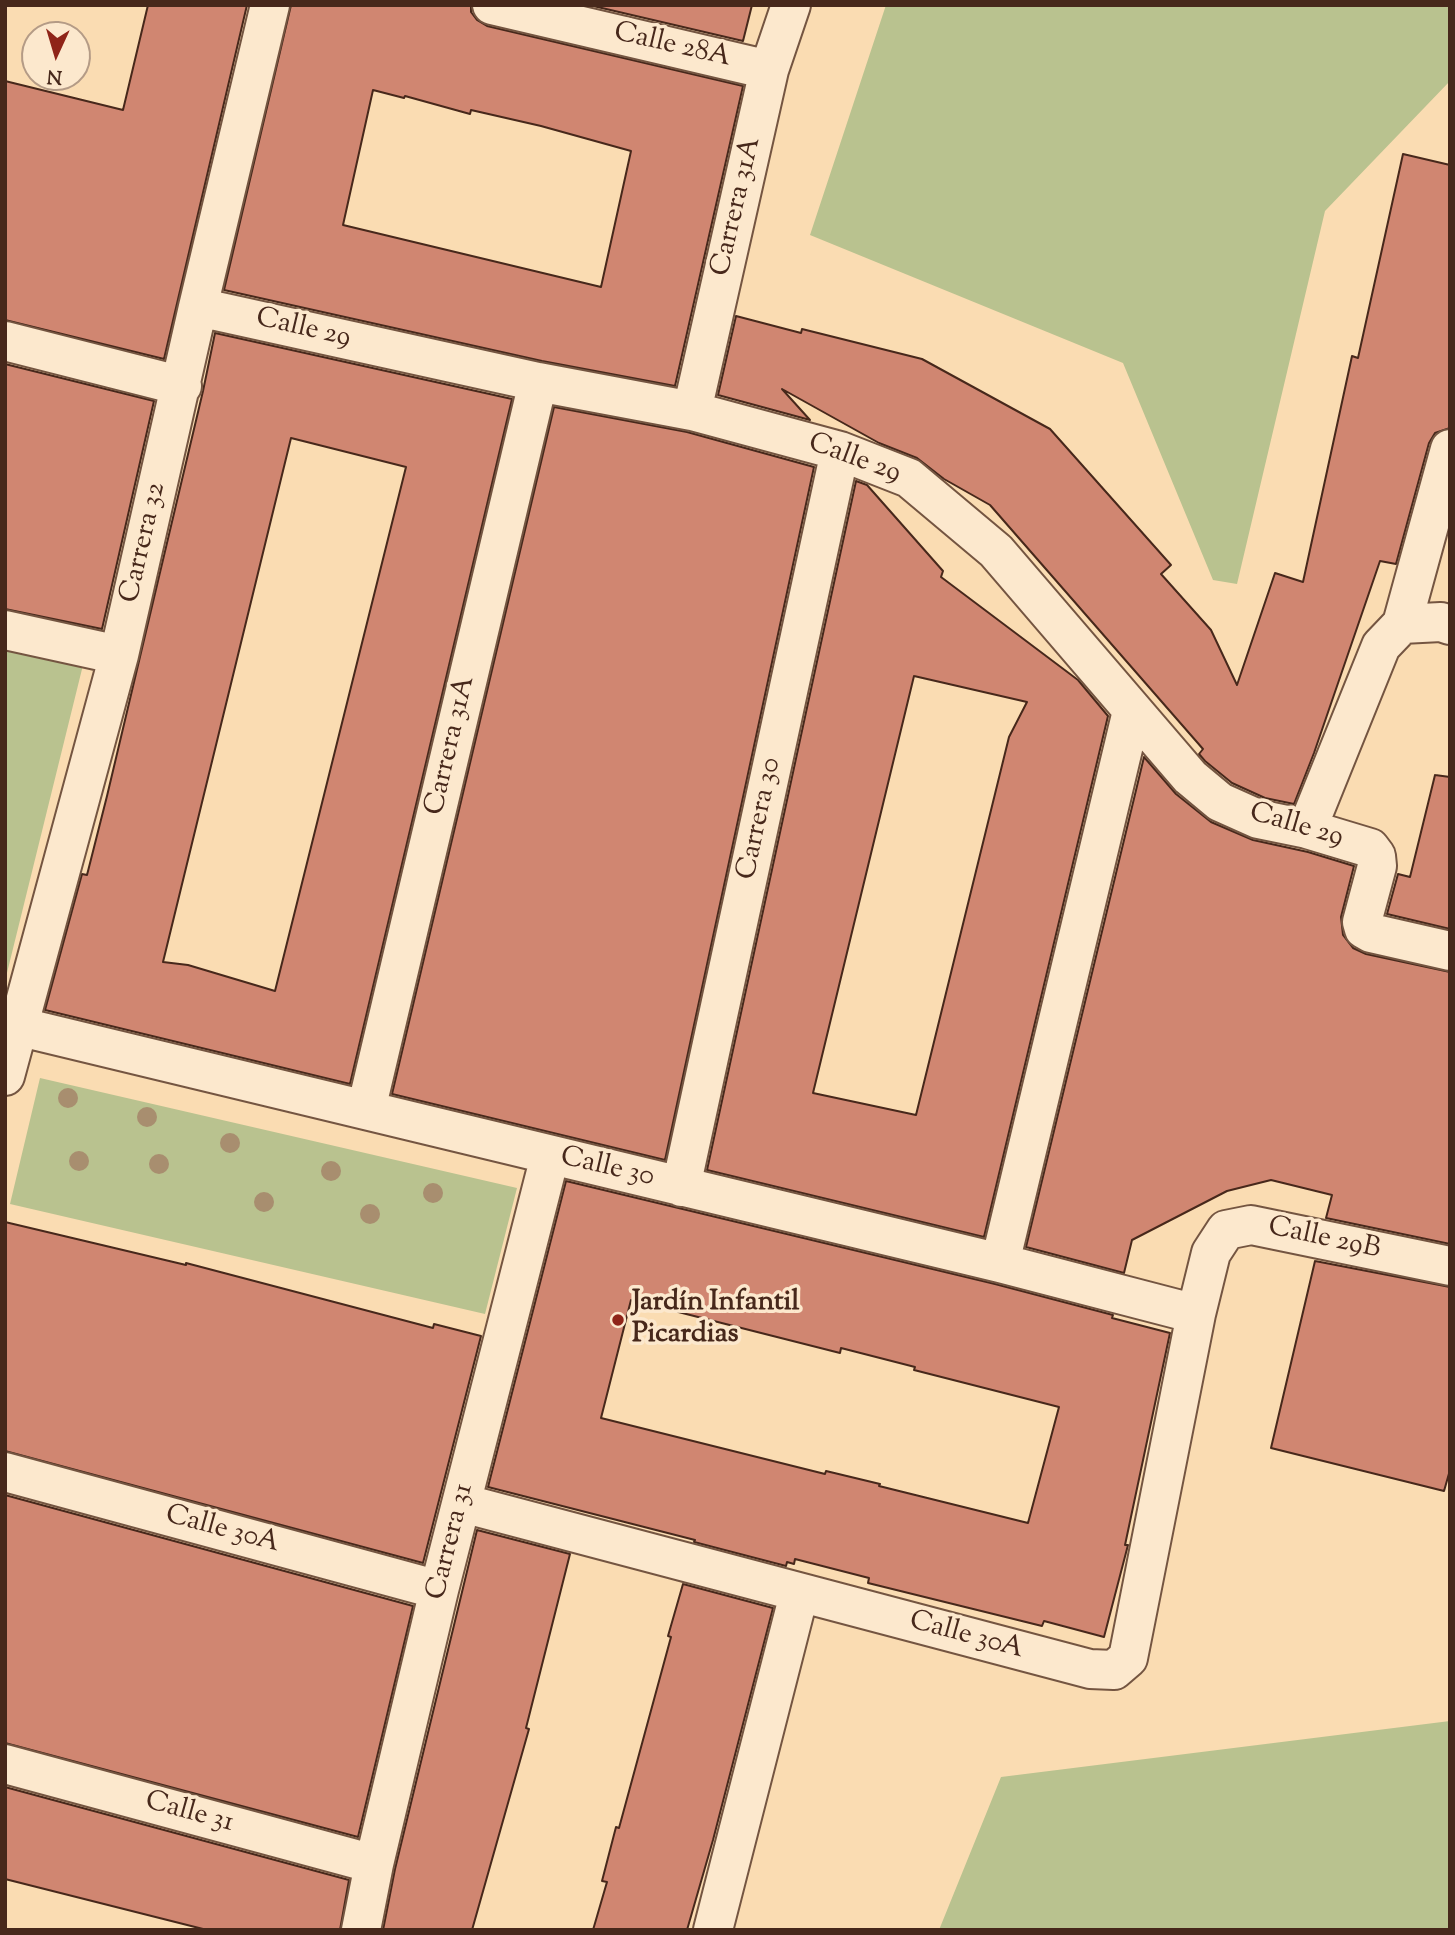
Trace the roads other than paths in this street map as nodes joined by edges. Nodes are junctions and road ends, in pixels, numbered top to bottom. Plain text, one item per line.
1 (270, 5) edge
2 (492, 5) edge
3 (791, 5) edge
4 (769, 70) junction
5 (198, 306) junction
6 (5, 341) edge
7 (538, 382) junction
8 (181, 386) junction
9 (692, 411) junction
10 (1450, 449) edge
11 (840, 451) junction
12 (1402, 624) junction
13 (1450, 625) edge
14 (5, 630) edge
15 (119, 654) junction
16 (1132, 711) junction
17 (1307, 829) junction
18 (1450, 951) edge
19 (17, 1026) junction
20 (5, 1076) edge
21 (366, 1110) junction
22 (550, 1156) junction
23 (681, 1186) junction
24 (1000, 1263) junction
25 (1450, 1266) edge
26 (1196, 1314) junction
27 (5, 1472) edge
28 (462, 1503) junction
29 (439, 1590) junction
30 (799, 1594) junction
31 (5, 1764) edge
32 (374, 1864) junction
33 (361, 1930) edge
34 (713, 1930) edge

1 - 5 street, Carrera 32
2 - 4 street, Calle 28A
3 - 4 street, Carrera 31A
4 - 9 street, Carrera 31A
5 - 7 street, Calle 29
5 - 8 street, Carrera 32
6 - 8 street
7 - 9 street, Calle 29
7 - 21 street, Carrera 31A
8 - 15 street, Carrera 32
9 - 11 street, Calle 29
10 - 12 street
11 - 16 street, Calle 29
11 - 23 street, Carrera 30
12 - 13 street
12 - 17 street
14 - 15 street
15 - 19 street, Carrera 32
16 - 17 street, Calle 29
16 - 24 street
17 - 18 street, Calle 29
19 - 20 street, Carrera 32
19 - 21 street, Calle 30
21 - 22 street, Calle 30
22 - 23 street, Calle 30
22 - 28 street, Carrera 31
23 - 24 street, Calle 30
24 - 26 street, Calle 30
25 - 26 street, Calle 29B
26 - 30 street, Calle 30A
27 - 29 street, Calle 30A
28 - 29 street, Carrera 31
28 - 30 street, Calle 30A
29 - 32 street, Carrera 31
30 - 34 street
31 - 32 street, Calle 31
32 - 33 street, Carrera 31

